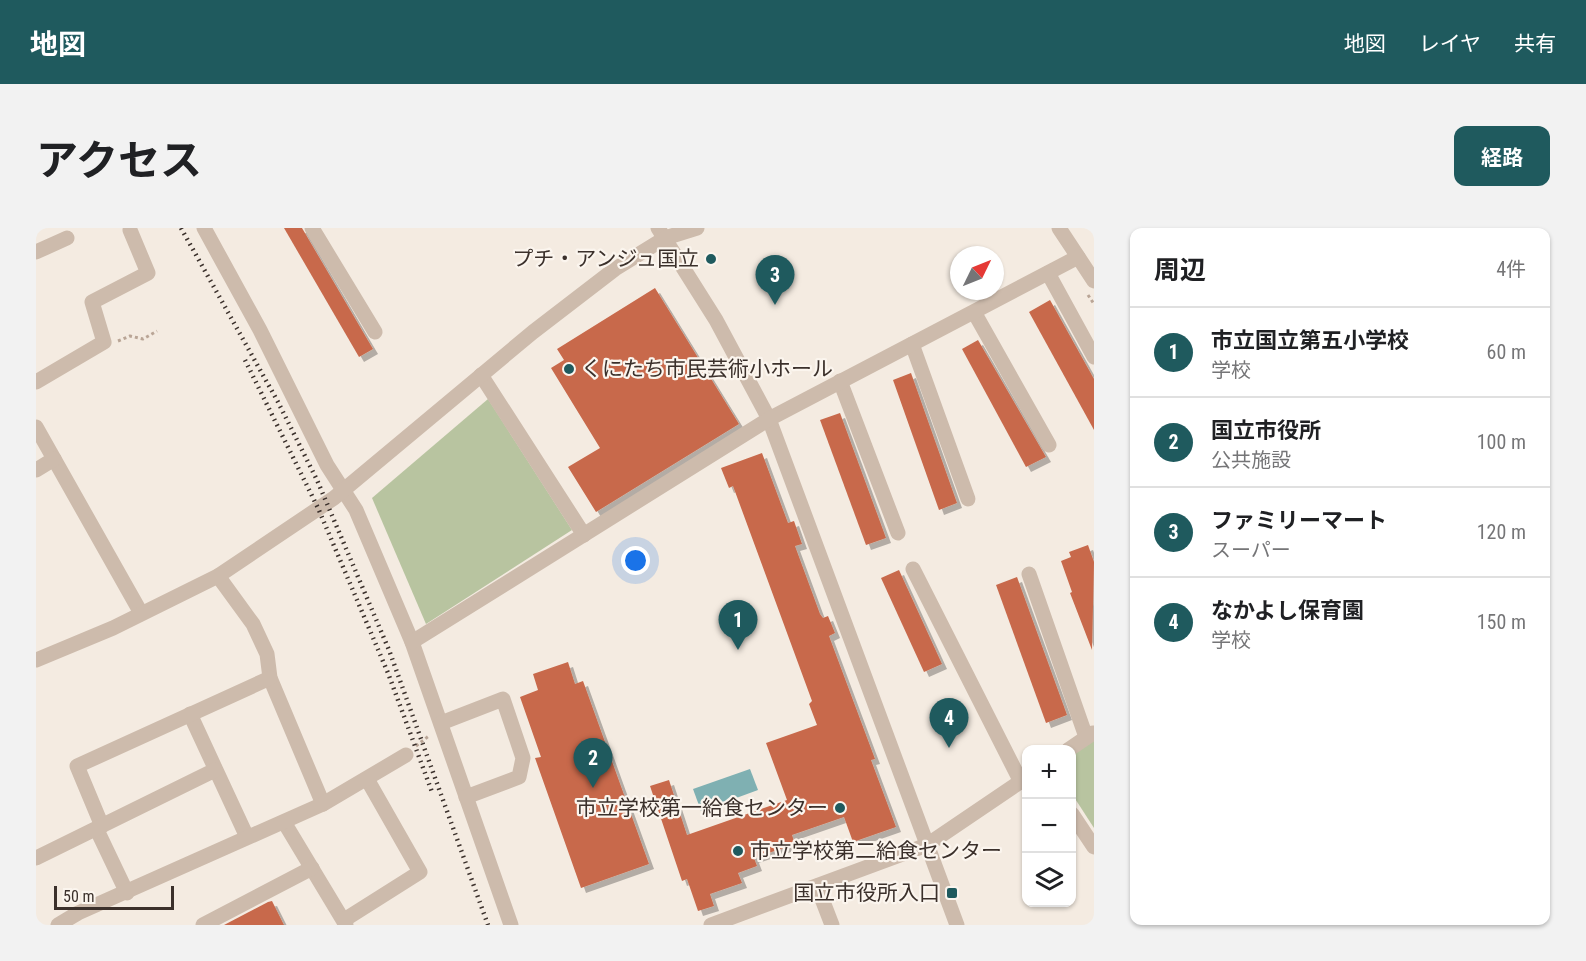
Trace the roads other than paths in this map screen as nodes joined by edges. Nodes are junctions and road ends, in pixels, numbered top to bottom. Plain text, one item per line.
1 (204, 228) edge
2 (312, 228) edge
3 (697, 228) edge
4 (1059, 228) edge
5 (129, 230) dead end
6 (662, 233) edge
7 (67, 238) dead end
8 (36, 252) edge
9 (1078, 257) junction
10 (1048, 273) junction
11 (1094, 280) edge
12 (974, 312) junction
13 (375, 332) dead end
14 (912, 344) junction
15 (1094, 357) edge
16 (481, 375) junction
17 (840, 381) junction
18 (36, 382) edge
19 (769, 419) junction
20 (36, 427) edge
21 (1049, 445) dead end
22 (54, 459) junction
23 (36, 470) edge
24 (344, 489) junction
25 (968, 499) dead end
26 (898, 533) dead end
27 (584, 534) junction
28 (914, 569) dead end
29 (1029, 574) dead end
30 (218, 576) junction
31 (141, 613) junction
32 (412, 642) junction
33 (36, 660) edge
34 (270, 678) junction
35 (190, 714) junction
36 (441, 724) junction
37 (1090, 735) edge
38 (1075, 745) edge
39 (406, 755) road end
40 (214, 770) junction
41 (1022, 776) edge
42 (367, 779) junction
43 (1022, 781) edge
44 (466, 797) junction
45 (323, 804) junction
46 (1076, 821) edge
47 (284, 822) junction
48 (99, 828) junction
49 (247, 837) junction
50 (927, 845) junction
51 (1094, 847) edge
52 (36, 858) edge
53 (312, 868) junction
54 (817, 886) junction
55 (127, 893) junction
56 (345, 922) edge
57 (58, 925) edge
58 (203, 925) edge
59 (511, 925) edge
60 (711, 925) edge
61 (832, 925) edge
62 (957, 925) edge

1 - 24 street
2 - 13 street
3 - 6 street
4 - 9 street
5 - 18 street
6 - 16 street
6 - 19 street
7 - 8 street
9 - 10 street
9 - 11 street
10 - 12 street
10 - 15 street
12 - 14 street
12 - 21 street
14 - 17 street
14 - 25 street
16 - 24 street
16 - 27 street
17 - 19 street
17 - 26 street
19 - 27 street
19 - 50 street
20 - 22 street
22 - 23 street
22 - 31 street
24 - 30 street
24 - 32 street
27 - 32 street
28 - 41 street
29 - 37 street
30 - 31 street
30 - 34 street
31 - 33 street
32 - 36 street
34 - 35 street
34 - 45 street
35 - 40 street
35 - 48 street
36 - 44 street
36 - 44 street
37 - 38 street
39 - 42 street
40 - 48 street
40 - 49 street
42 - 45 street
42 - 56 street
43 - 50 street
44 - 59 street
45 - 47 street
46 - 51 street
47 - 49 street
47 - 53 street
48 - 52 street
48 - 55 street
49 - 55 street
50 - 54 street
50 - 62 street
53 - 56 street
53 - 58 street
54 - 60 street
54 - 61 street
55 - 57 street

